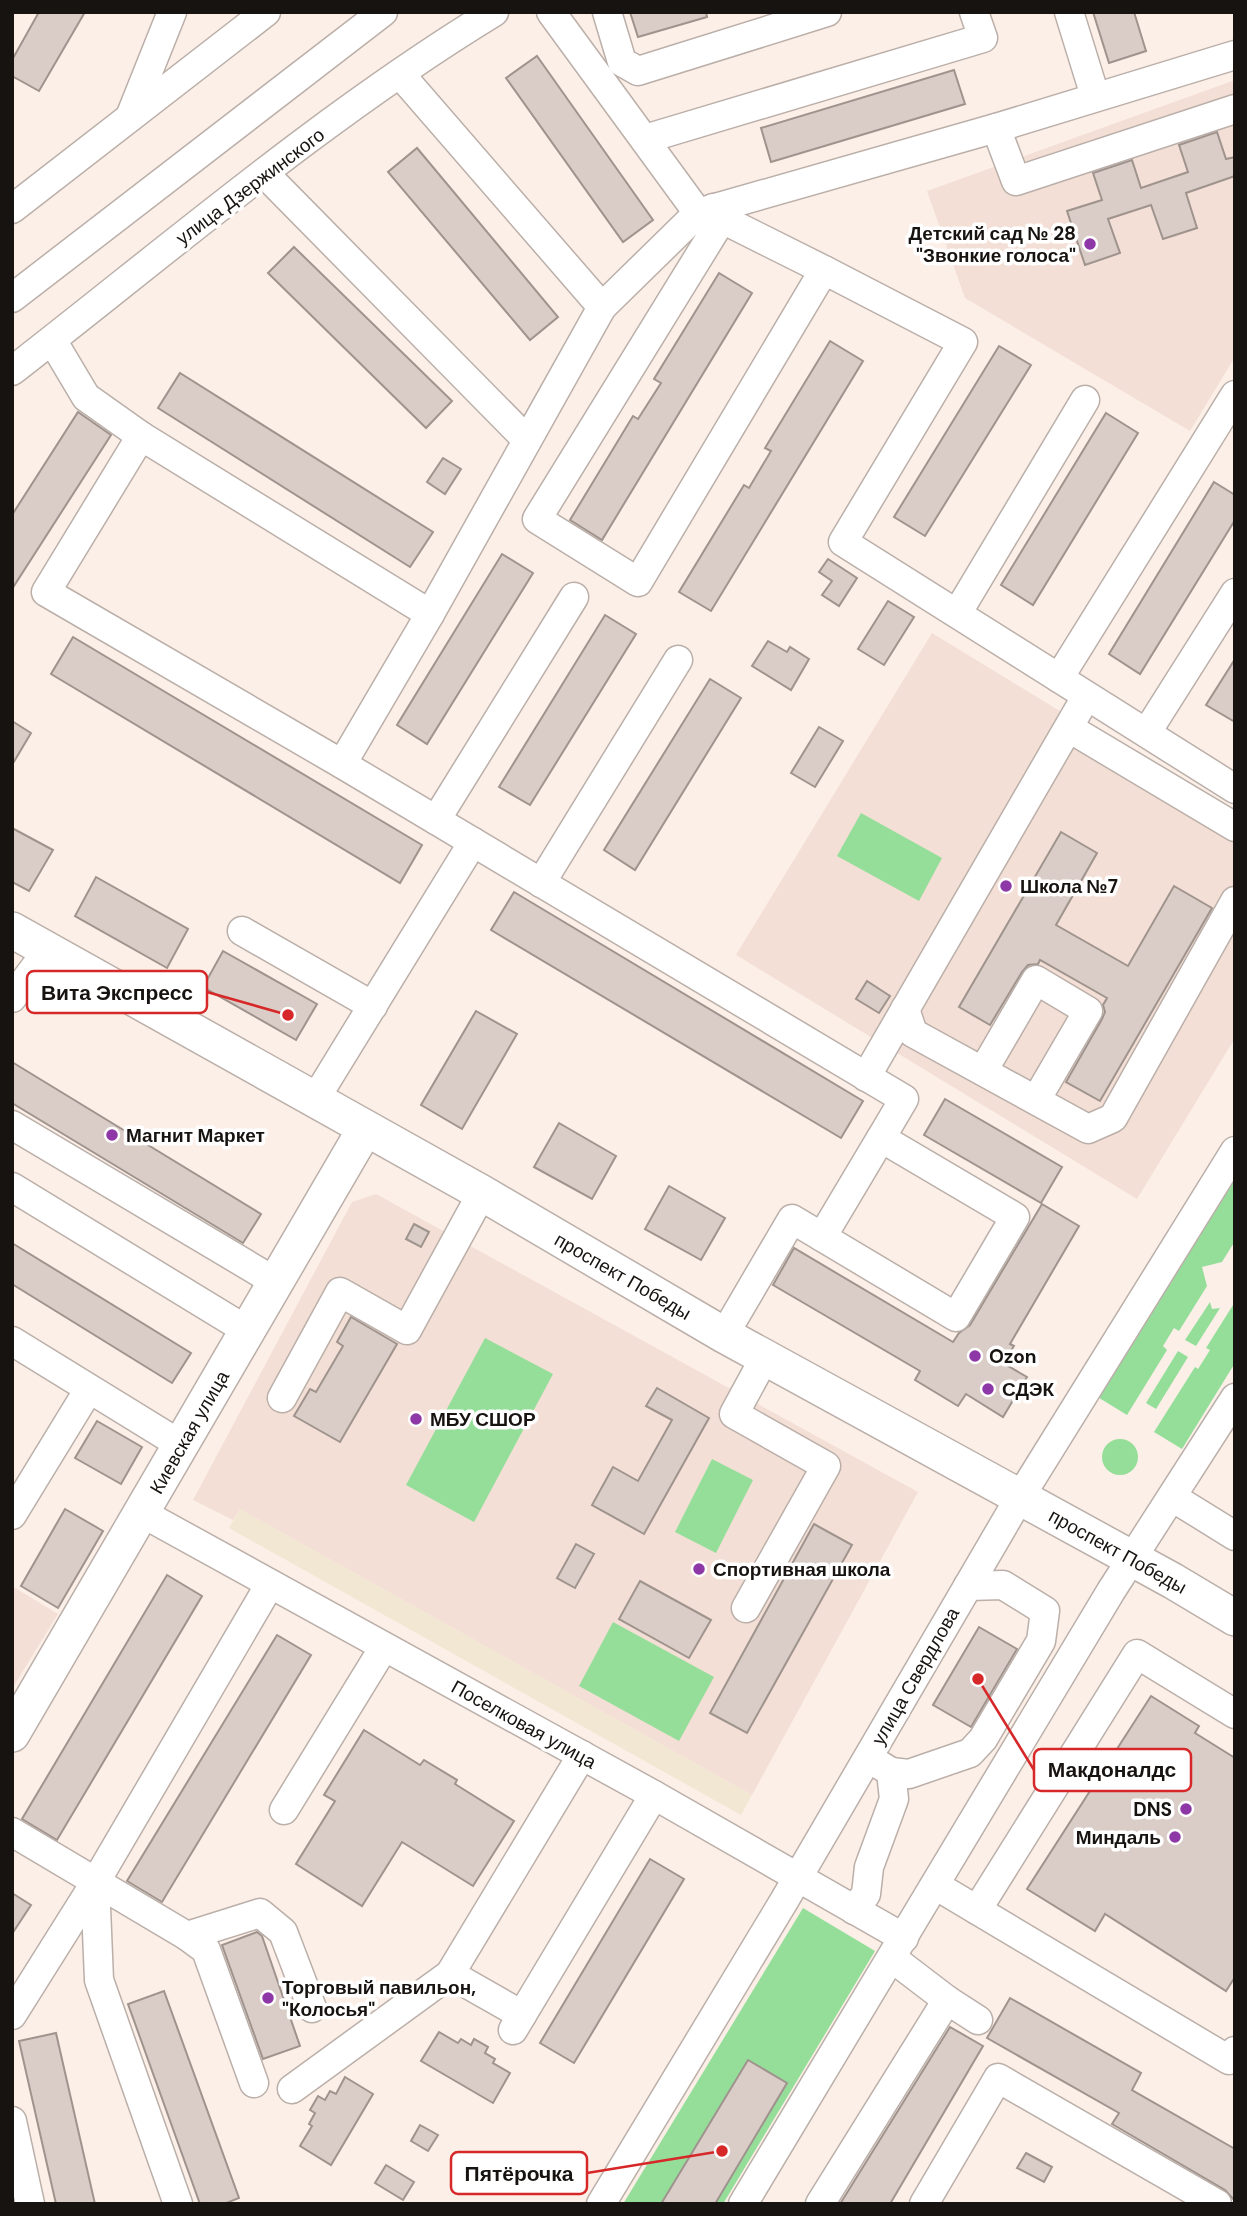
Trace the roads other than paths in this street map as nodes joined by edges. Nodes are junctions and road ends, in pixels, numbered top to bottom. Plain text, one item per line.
1 (172, 12) edge
2 (266, 12) edge
3 (383, 12) edge
4 (494, 12) edge
5 (551, 12) edge
6 (607, 12) edge
7 (827, 12) edge
8 (974, 12) edge
9 (1069, 12) edge
10 (1235, 55) edge
11 (400, 74) junction
12 (1095, 96) junction
13 (1235, 109) edge
14 (129, 118) junction
15 (996, 128) junction
16 (645, 139) junction
17 (264, 173) junction
18 (12, 209) edge
19 (711, 214) junction
20 (824, 270) junction
21 (12, 298) edge
22 (602, 307) junction
23 (52, 340) junction
24 (12, 371) edge
25 (1235, 396) edge
26 (1085, 400) dead end
27 (141, 436) junction
28 (527, 439) junction
29 (1235, 593) edge
30 (574, 597) dead end
31 (958, 612) junction
32 (430, 614) junction
33 (678, 660) dead end
34 (1059, 678) junction
35 (1086, 697) junction
36 (1069, 728) junction
37 (1147, 732) junction
38 (342, 764) junction
39 (1235, 789) edge
40 (436, 820) junction
41 (1235, 827) edge
42 (473, 842) junction
43 (541, 883) junction
44 (1235, 901) edge
45 (12, 930) edge
46 (242, 931) dead end
47 (48, 950) junction
48 (12, 999) edge
49 (373, 1006) junction
50 (905, 1009) junction
51 (983, 1071) junction
52 (866, 1077) junction
53 (1036, 1100) junction
54 (314, 1101) junction
55 (12, 1125) edge
56 (365, 1129) junction
57 (881, 1138) junction
58 (1235, 1151) edge
59 (12, 1186) edge
60 (482, 1194) junction
61 (822, 1237) junction
62 (276, 1282) junction
63 (248, 1331) junction
64 (724, 1335) junction
65 (12, 1340) edge
66 (765, 1357) junction
67 (89, 1389) junction
68 (282, 1398) dead end
69 (1235, 1398) edge
70 (181, 1445) junction
71 (1020, 1497) junction
72 (1172, 1497) junction
73 (142, 1513) junction
74 (12, 1515) edge
75 (1235, 1536) edge
76 (1132, 1558) junction
77 (270, 1584) junction
78 (968, 1586) junction
79 (746, 1608) dead end
80 (1235, 1618) edge
81 (383, 1647) junction
82 (1235, 1714) edge
83 (12, 1734) edge
84 (582, 1755) junction
85 (879, 1765) junction
86 (654, 1795) junction
87 (284, 1810) dead end
88 (12, 1832) edge
89 (796, 1878) junction
90 (95, 1883) junction
91 (935, 1885) junction
92 (854, 1910) junction
93 (977, 1910) junction
94 (187, 1936) junction
95 (898, 1948) junction
96 (450, 1974) junction
97 (947, 2000) junction
98 (312, 2008) dead end
99 (12, 2015) edge
100 (978, 2020) dead end
101 (1235, 2051) edge
102 (254, 2084) dead end
103 (292, 2089) dead end
104 (12, 2122) edge
105 (825, 2202) edge
106 (30, 2204) edge
107 (178, 2204) edge
108 (601, 2204) edge
109 (743, 2204) edge
110 (925, 2204) edge
111 (1217, 2204) edge

1 - 14 street
2 - 14 street
3 - 21 street
4 - 11 street, улица Дзержинского
5 - 16 street
6 - 7 street
8 - 16 street
9 - 12 street
10 - 12 street
11 - 17 street, улица Дзержинского
11 - 22 street
12 - 15 street
13 - 15 street
14 - 18 street
15 - 19 street
16 - 19 street
17 - 23 street, улица Дзержинского
17 - 28 street
19 - 20 street
19 - 20 street
19 - 22 street
20 - 31 street
22 - 28 street
23 - 24 street, улица Дзержинского
23 - 27 street
25 - 34 street
26 - 31 street
27 - 32 street
27 - 38 street
28 - 32 street
29 - 37 street
30 - 40 street
31 - 34 street
32 - 38 street
33 - 43 street
34 - 35 street
35 - 36 street
35 - 37 street
36 - 41 street
36 - 50 street
37 - 39 street
38 - 40 street
40 - 42 street
42 - 43 street
42 - 49 street
43 - 52 street
44 - 53 street
45 - 47 main road, проспект Победы
46 - 49 street
47 - 48 street
47 - 54 main road, проспект Победы
49 - 54 street
50 - 51 street
50 - 52 street
51 - 53 street
51 - 53 street
52 - 57 street
54 - 56 main road, проспект Победы
55 - 62 street
56 - 60 main road, проспект Победы
56 - 62 main road, Киевская улица
57 - 61 street
57 - 61 street
58 - 71 street, улица Свердлова
59 - 63 street
60 - 64 main road, проспект Победы
60 - 68 street
61 - 64 street
62 - 63 main road, Киевская улица
63 - 70 main road, Киевская улица
64 - 66 main road, проспект Победы
65 - 67 street
66 - 71 main road, проспект Победы
66 - 79 street
67 - 70 street
67 - 74 street
69 - 72 street
70 - 73 main road, Киевская улица
71 - 76 main road, проспект Победы
71 - 78 street, улица Свердлова
72 - 75 street
72 - 76 street
73 - 77 street, Поселковая улица
73 - 83 main road, Киевская улица
76 - 80 main road, проспект Победы
76 - 91 street
77 - 81 street, Поселковая улица
77 - 90 street
78 - 85 street, улица Свердлова
78 - 85 street
81 - 84 street, Поселковая улица
81 - 87 street
82 - 93 street
84 - 86 street, Поселковая улица
84 - 96 street
85 - 89 street, улица Свердлова
85 - 92 street
86 - 89 street, Поселковая улица
86 - 96 street
88 - 90 street
89 - 92 street, Поселковая улица
89 - 108 street, улица Свердлова
90 - 94 street
90 - 99 street
90 - 107 street
91 - 93 street
91 - 95 street
92 - 95 street, Поселковая улица
93 - 101 street
94 - 98 street
94 - 102 street
95 - 97 street, Поселковая улица
95 - 109 street
96 - 103 street
97 - 100 street, Поселковая улица
97 - 105 street
104 - 106 street
110 - 111 street

